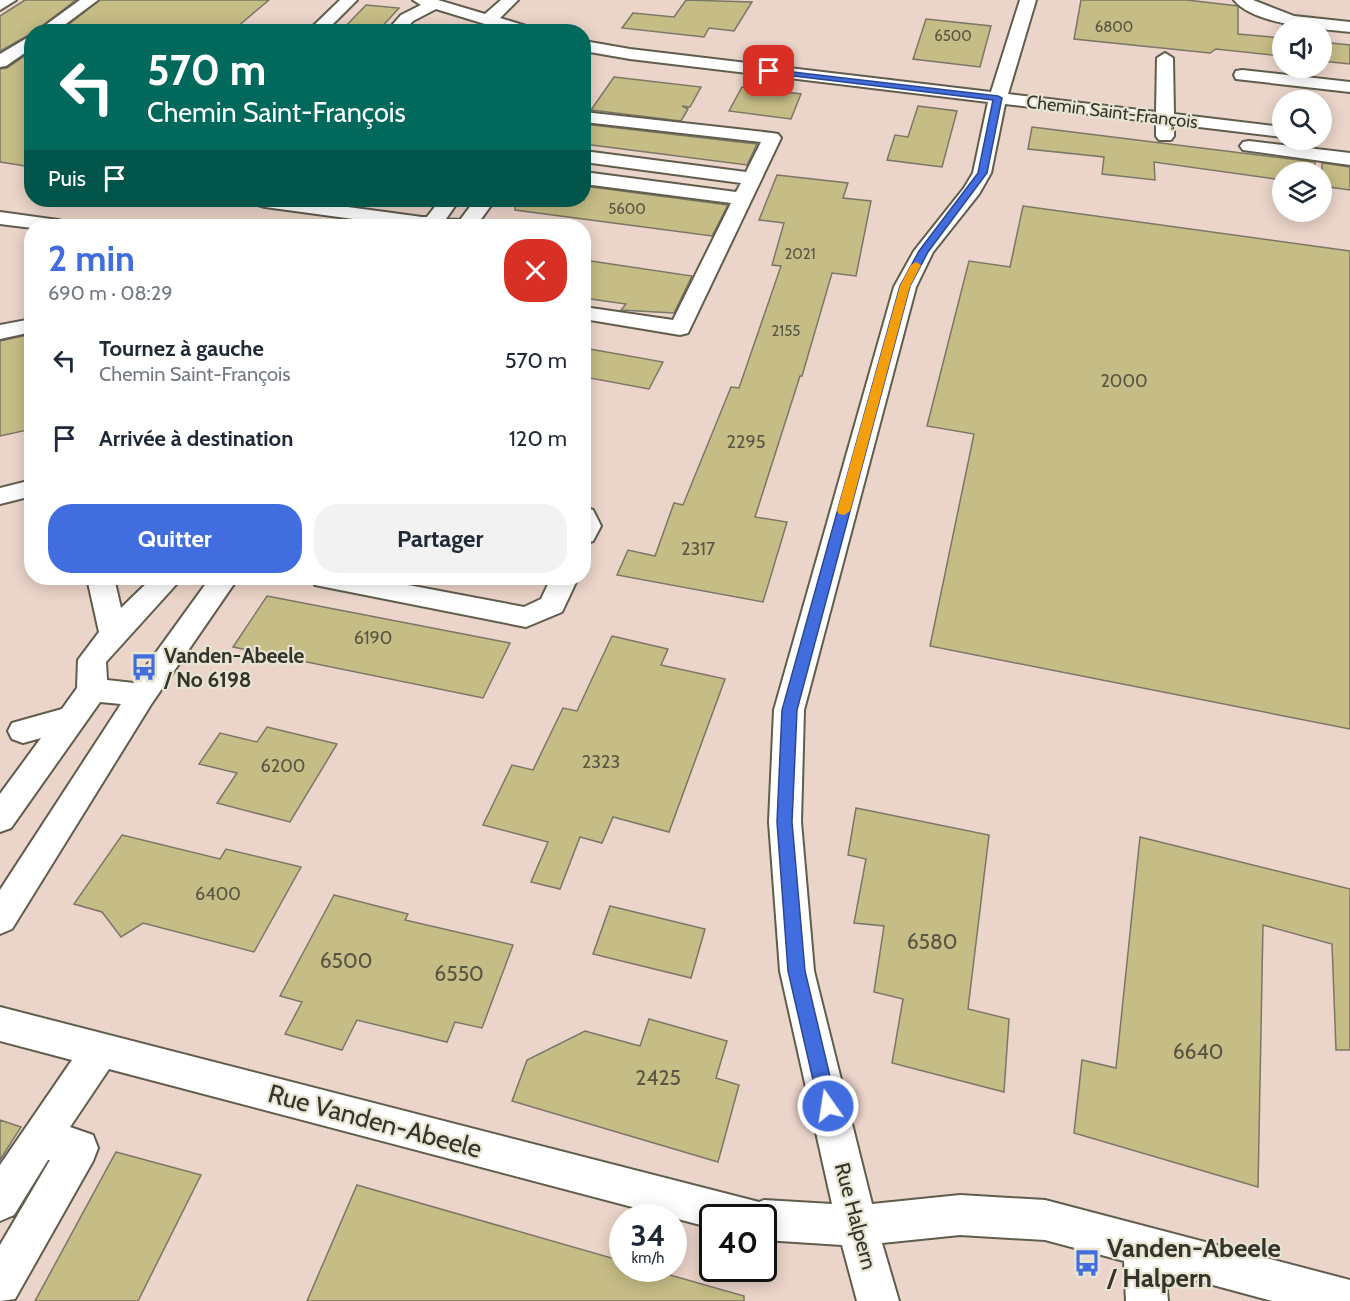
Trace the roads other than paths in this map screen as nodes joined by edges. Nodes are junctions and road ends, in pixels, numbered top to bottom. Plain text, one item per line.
1 (8, 0) edge
2 (90, 0) edge
3 (350, 0) edge
4 (510, 0) edge
5 (1028, 0) edge
6 (1242, 0) edge
7 (428, 2) edge
8 (0, 5) edge
9 (407, 18) junction
10 (487, 19) junction
11 (56, 24) edge
12 (324, 24) edge
13 (401, 24) edge
14 (415, 24) edge
15 (498, 24) edge
16 (1350, 27) edge
17 (24, 46) edge
18 (591, 52) edge
19 (1165, 58) dead end
20 (0, 62) edge
21 (1242, 75) dead end
22 (1350, 87) edge
23 (998, 98) junction
24 (591, 118) edge
25 (1164, 118) junction
26 (1272, 136) edge
27 (1321, 150) edge
28 (591, 157) edge
29 (1350, 159) edge
30 (654, 166) junction
31 (715, 174) junction
32 (591, 179) edge
33 (752, 179) junction
34 (643, 186) junction
35 (704, 194) junction
36 (743, 199) junction
37 (366, 207) edge
38 (0, 218) edge
39 (408, 219) edge
40 (24, 222) edge
41 (591, 314) edge
42 (24, 328) edge
43 (0, 332) edge
44 (24, 490) edge
45 (0, 496) edge
46 (102, 585) edge
47 (161, 585) edge
48 (219, 585) edge
49 (361, 585) edge
50 (561, 585) edge
51 (113, 634) junction
52 (92, 690) junction
53 (142, 695) junction
54 (72, 718) junction
55 (22, 731) dead end
56 (0, 819) edge
57 (0, 919) edge
58 (0, 1024) edge
59 (101, 1050) junction
60 (39, 1139) junction
61 (0, 1201) edge
62 (699, 1205) edge
63 (777, 1221) edge
64 (857, 1226) junction
65 (1143, 1246) junction
66 (0, 1284) edge
67 (878, 1301) edge
68 (1147, 1301) edge
69 (1350, 1301) edge

1 - 8 street
2 - 11 street
3 - 12 street
4 - 10 street
5 - 23 street, Rue Halpern
6 - 16 street
7 - 9 street
7 - 10 street
9 - 13 street
9 - 14 street
10 - 15 street
17 - 20 street
18 - 23 street, Chemin Saint-François
19 - 25 street
21 - 22 street
23 - 25 street, Chemin Saint-François
23 - 64 street, Rue Halpern
24 - 33 street
25 - 26 street, Chemin Saint-François
27 - 29 street, Chemin Saint-François
28 - 30 street
30 - 31 street
30 - 34 street
31 - 33 street
31 - 35 street
32 - 34 street
33 - 36 street
34 - 35 street
35 - 36 street
36 - 41 street
37 - 39 street
38 - 40 street
42 - 43 street
44 - 45 street
46 - 51 street
47 - 51 street
48 - 53 street
49 - 50 street
51 - 52 street
52 - 53 street
52 - 54 street
53 - 57 street
54 - 55 street
54 - 56 street
58 - 59 street, Rue Vanden-Abeele
59 - 60 street
59 - 62 street, Rue Vanden-Abeele
60 - 61 street
60 - 66 street
63 - 64 street
64 - 65 street
64 - 67 street, Rue Halpern
65 - 68 street
65 - 69 street

